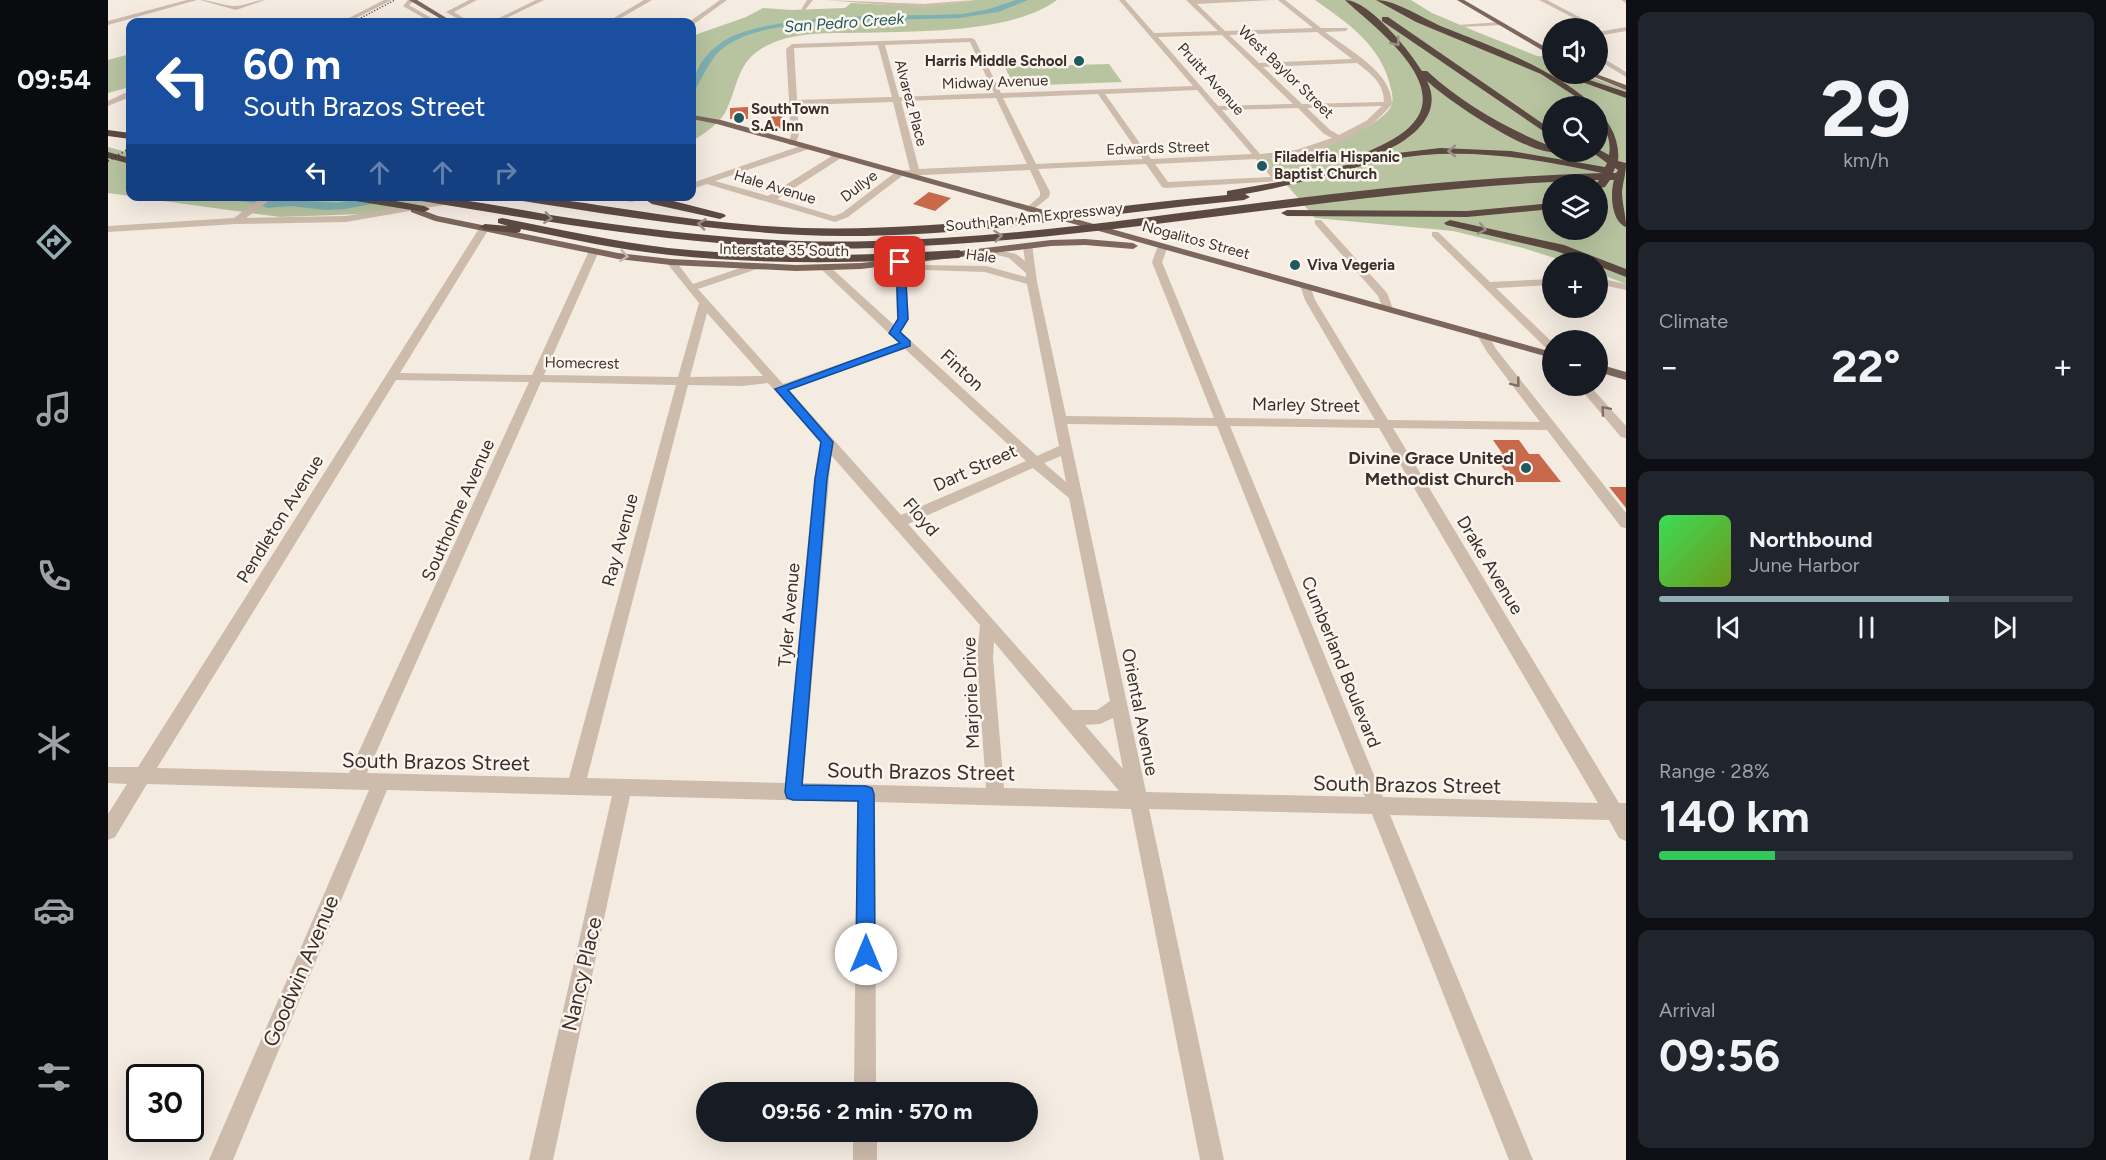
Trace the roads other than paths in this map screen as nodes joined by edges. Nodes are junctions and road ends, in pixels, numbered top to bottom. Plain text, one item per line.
1 (194, 0) edge
2 (203, 0) edge
3 (262, 0) edge
4 (389, 0) edge
5 (474, 0) edge
6 (541, 0) edge
7 (649, 0) edge
8 (724, 0) edge
9 (810, 0) edge
10 (829, 0) edge
11 (970, 0) edge
12 (1122, 0) edge
13 (1271, 0) edge
14 (1281, 0) edge
15 (1349, 0) edge
16 (1356, 0) edge
17 (1370, 0) edge
18 (1380, 0) edge
19 (1460, 0) edge
20 (1542, 0) edge
21 (410, 1) edge
22 (1190, 1) edge
23 (889, 2) edge
24 (803, 9) dead end
25 (126, 18) edge
26 (127, 18) edge
27 (352, 18) edge
28 (428, 18) edge
29 (442, 18) edge
30 (459, 18) edge
31 (503, 18) edge
32 (617, 18) edge
33 (1576, 18) edge
34 (696, 20) edge
35 (108, 23) edge
36 (1501, 24) junction
37 (1461, 25) dead end
38 (1346, 29) dead end
39 (1626, 29) edge
40 (1319, 30) junction
41 (1223, 32) junction
42 (1608, 33) edge
43 (1152, 35) junction
44 (1456, 35) junction
45 (881, 42) junction
46 (1542, 48) edge
47 (1410, 59) junction
48 (1360, 61) junction
49 (1375, 61) dead end
50 (1608, 63) edge
51 (1256, 65) junction
52 (1542, 65) edge
53 (1626, 75) edge
54 (1608, 81) edge
55 (1594, 84) edge
56 (1199, 88) junction
57 (1626, 88) edge
58 (1100, 92) junction
59 (1626, 95) edge
60 (126, 96) edge
61 (998, 96) junction
62 (1580, 96) edge
63 (896, 99) junction
64 (792, 103) junction
65 (108, 104) edge
66 (1388, 104) junction
67 (1299, 105) junction
68 (1217, 108) junction
69 (1542, 115) edge
70 (696, 118) edge
71 (1608, 123) edge
72 (1542, 127) edge
73 (108, 134) edge
74 (126, 136) edge
75 (1338, 138) junction
76 (108, 141) edge
77 (792, 143) junction
78 (126, 144) edge
79 (806, 147) junction
80 (1542, 147) edge
81 (108, 154) edge
82 (838, 156) junction
83 (126, 157) edge
84 (1260, 157) junction
85 (1608, 160) edge
86 (1148, 162) junction
87 (1588, 162) edge
88 (1593, 162) edge
89 (1033, 167) junction
90 (915, 171) junction
91 (1626, 171) edge
92 (900, 173) junction
93 (1608, 174) edge
94 (1320, 175) junction
95 (706, 181) junction
96 (696, 185) edge
97 (1626, 185) edge
98 (769, 200) junction
99 (264, 201) edge
100 (375, 201) edge
101 (468, 201) edge
102 (542, 201) edge
103 (673, 201) edge
104 (491, 203) edge
105 (1170, 203) junction
106 (1542, 207) edge
107 (414, 210) junction
108 (1032, 210) junction
109 (1382, 214) junction
110 (1183, 217) junction
111 (239, 218) junction
112 (835, 219) joint
113 (1318, 222) dead end
114 (1626, 224) edge
115 (485, 227) junction
116 (108, 229) edge
117 (1106, 231) junction
118 (844, 232) junction
119 (1435, 234) dead end
120 (1085, 242) junction
121 (835, 246) junction
122 (1028, 246) junction
123 (1163, 246) junction
124 (594, 251) junction
125 (987, 251) junction
126 (959, 254) junction
127 (674, 257) junction
128 (900, 262) junction
129 (756, 266) junction
130 (924, 267) dead end
131 (825, 268) junction
132 (1626, 273) edge
133 (1031, 277) junction
134 (1542, 282) edge
135 (1608, 283) edge
136 (1305, 285) junction
137 (1489, 285) junction
138 (1626, 287) edge
139 (691, 288) junction
140 (704, 303) junction
141 (1388, 309) junction
142 (895, 333) junction
143 (1483, 335) junction
144 (1542, 338) edge
145 (907, 344) junction
146 (1542, 352) edge
147 (1608, 371) edge
148 (392, 376) junction
149 (1626, 376) edge
150 (538, 378) junction
151 (682, 380) junction
152 (776, 384) junction
153 (1593, 396) edge
154 (1061, 420) junction
155 (1222, 422) junction
156 (1384, 424) junction
157 (1550, 426) junction
158 (1626, 434) edge
159 (827, 442) junction
160 (1066, 448) junction
161 (1034, 461) junction
162 (1077, 497) junction
163 (899, 522) junction
164 (1626, 523) edge
165 (988, 623) junction
166 (1119, 704) junction
167 (1069, 718) junction
168 (108, 775) edge
169 (141, 776) junction
170 (354, 782) junction
171 (381, 783) junction
172 (575, 788) junction
173 (623, 789) junction
174 (793, 792) junction
175 (866, 794) junction
176 (996, 796) junction
177 (1138, 800) junction
178 (1380, 807) junction
179 (1620, 812) edge
180 (108, 831) edge
181 (1626, 832) edge
182 (865, 1082) edge
183 (865, 1142) edge
184 (221, 1160) edge
185 (541, 1160) edge
186 (865, 1160) edge
187 (1212, 1160) edge
188 (1521, 1160) edge

1 - 26 street
2 - 3 street
4 - 27 street
5 - 30 street
6 - 31 street
7 - 32 street
8 - 34 street
9 - 24 street
10 - 23 street
11 - 23 street
12 - 43 street, Pruitt Avenue
13 - 22 street
14 - 40 street
15 -> 47 highway
16 - 72 highway
17 - 69 highway
18 - 44 highway
19 - 36 main road
20 - 33 street
21 - 28 street
21 - 29 main road
22 - 41 street, West Baylor Street
25 - 35 street
36 - 37 street
36 - 46 main road
38 - 40 street
39 - 42 street
40 - 41 street
40 - 48 street
41 - 43 street
41 - 51 street, West Baylor Street
43 - 56 street, Pruitt Avenue
44 - 52 highway
44 - 62 highway
45 - 61 street
45 - 63 street, Alvarez Place
45 - 64 street
47 - 80 highway
47 - 94 highway
48 - 49 street
48 - 51 street
48 - 66 street
50 - 53 street
51 - 67 street, West Baylor Street
54 - 57 main road
55 - 59 highway
56 - 58 street, Midway Avenue
56 - 68 street, Pruitt Avenue
58 - 61 street, Midway Avenue
58 - 86 street
60 - 65 street
61 - 63 street, Midway Avenue
61 - 89 street
63 - 64 street, Midway Avenue
63 - 90 street, Alvarez Place
64 - 77 street
66 - 67 street
66 - 75 street, Edwards Street
67 - 68 street
67 - 75 street, West Baylor Street
68 - 84 street, Pruitt Avenue
70 - 77 main road, Nogalitos Street
71 - 93 highway
73 - 74 highway
75 - 84 street, Edwards Street
76 - 78 highway
77 - 79 main road, Nogalitos Street
79 - 82 main road, Nogalitos Street
79 - 95 street
81 - 83 highway
82 - 92 main road, Nogalitos Street
82 - 98 street
84 - 86 street, Edwards Street
84 - 86 street, Pruitt Avenue
85 - 91 highway
86 - 89 street, Edwards Street
87 - 91 highway
88 - 97 highway
89 - 90 street, Edwards Street
89 - 108 street
90 - 92 street, Edwards Street
91 -> 94 highway
91 - 105 highway, South Pan Am Expressway
91 - 110 highway, South Pan Am Expressway
91 - 114 highway
92 - 108 main road, Nogalitos Street
92 - 112 street, Dullye
94 - 105 highway
95 - 96 street
95 - 98 street, Hale Avenue
98 - 112 street, Hale Avenue
99 - 111 street
100 - 127 highway
101 - 104 highway, South Pan Am Expressway
118 -> 102 highway, South Pan Am Expressway
103 - 118 highway
104 - 107 street
104 -> 121 highway, South Pan Am Expressway
105 - 118 highway, South Pan Am Expressway
106 - 109 highway
107 - 111 street
107 - 115 main road, Interstate 35 South
108 - 117 main road, Nogalitos Street
109 - 110 highway
109 -> 132 highway
121 -> 110 highway, South Pan Am Expressway
111 - 116 street
113 - 141 street
115 - 121 highway
115 - 124 main road, Interstate 35 South
115 - 148 street, Pendleton Avenue
117 - 120 main road, Interstate 35 South
117 - 123 main road, Nogalitos Street
119 - 137 street
120 - 122 main road, Interstate 35 South
120 - 123 main road, Interstate 35 South
122 - 125 main road, Interstate 35 South
122 - 133 street, Oriental Avenue
123 - 136 main road, Nogalitos Street
123 - 155 street, Cumberland Boulevard
124 -> 127 main road, Interstate 35 South
124 - 150 street, Southolme Avenue
125 - 126 main road, Interstate 35 South
125 - 133 street
126 - 127 highway
126 - 128 main road, Interstate 35 South
127 - 129 main road, Interstate 35 South
127 - 139 street, Floyd
128 - 131 main road, Interstate 35 South
128 - 142 street
129 - 131 main road, Interstate 35 South
129 - 139 street
130 - 133 street, Hale
131 - 142 street, Finton
133 - 154 street, Oriental Avenue
134 - 137 street
135 - 138 street
136 - 141 main road, Nogalitos Street
136 - 156 street, Drake Avenue
137 - 144 street
139 - 140 street, Floyd
140 - 151 street, Ray Avenue
140 - 152 street, Floyd
141 - 143 main road, Nogalitos Street
142 - 145 street, Finton
143 - 146 main road, Nogalitos Street
143 -> 157 street
145 - 152 street, Homecrest
145 - 161 street, Finton
147 - 149 main road
148 - 150 street, Homecrest
148 - 169 street, Pendleton Avenue
150 - 151 street, Homecrest
150 - 170 street, Southolme Avenue
151 - 152 street, Homecrest
151 - 172 street, Ray Avenue
152 - 159 street, Floyd
158 -> 153 street
154 - 155 street, Marley Street
154 - 160 street, Oriental Avenue
155 - 156 street, Marley Street
155 - 178 street, Cumberland Boulevard
156 - 157 street, Marley Street
156 - 179 street, Drake Avenue
157 - 164 street
159 - 163 street, Floyd
159 - 174 street, Tyler Avenue
160 - 161 street, Dart Street
160 - 162 street, Oriental Avenue
161 - 162 street, Finton
161 - 163 street, Dart Street
162 - 166 street, Oriental Avenue
163 - 165 street, Floyd
165 - 167 street, Floyd
165 - 176 street, Marjorie Drive
166 - 167 street
166 - 177 street, Oriental Avenue
167 - 177 street, Floyd
168 - 169 street, South Brazos Street
169 - 170 street, South Brazos Street
169 - 180 street, Pendleton Avenue
170 - 171 street, South Brazos Street
171 - 172 street, South Brazos Street
171 - 184 street, Goodwin Avenue
172 - 173 street, South Brazos Street
173 - 174 street, South Brazos Street
173 - 185 street, Nancy Place
174 - 175 street, South Brazos Street
175 - 176 street, South Brazos Street
175 - 182 street
176 - 177 street, South Brazos Street
177 - 178 street, South Brazos Street
177 - 187 street, Oriental Avenue
178 - 179 street, South Brazos Street
178 - 188 street, Cumberland Boulevard
179 - 181 street, Drake Avenue
183 - 186 street

